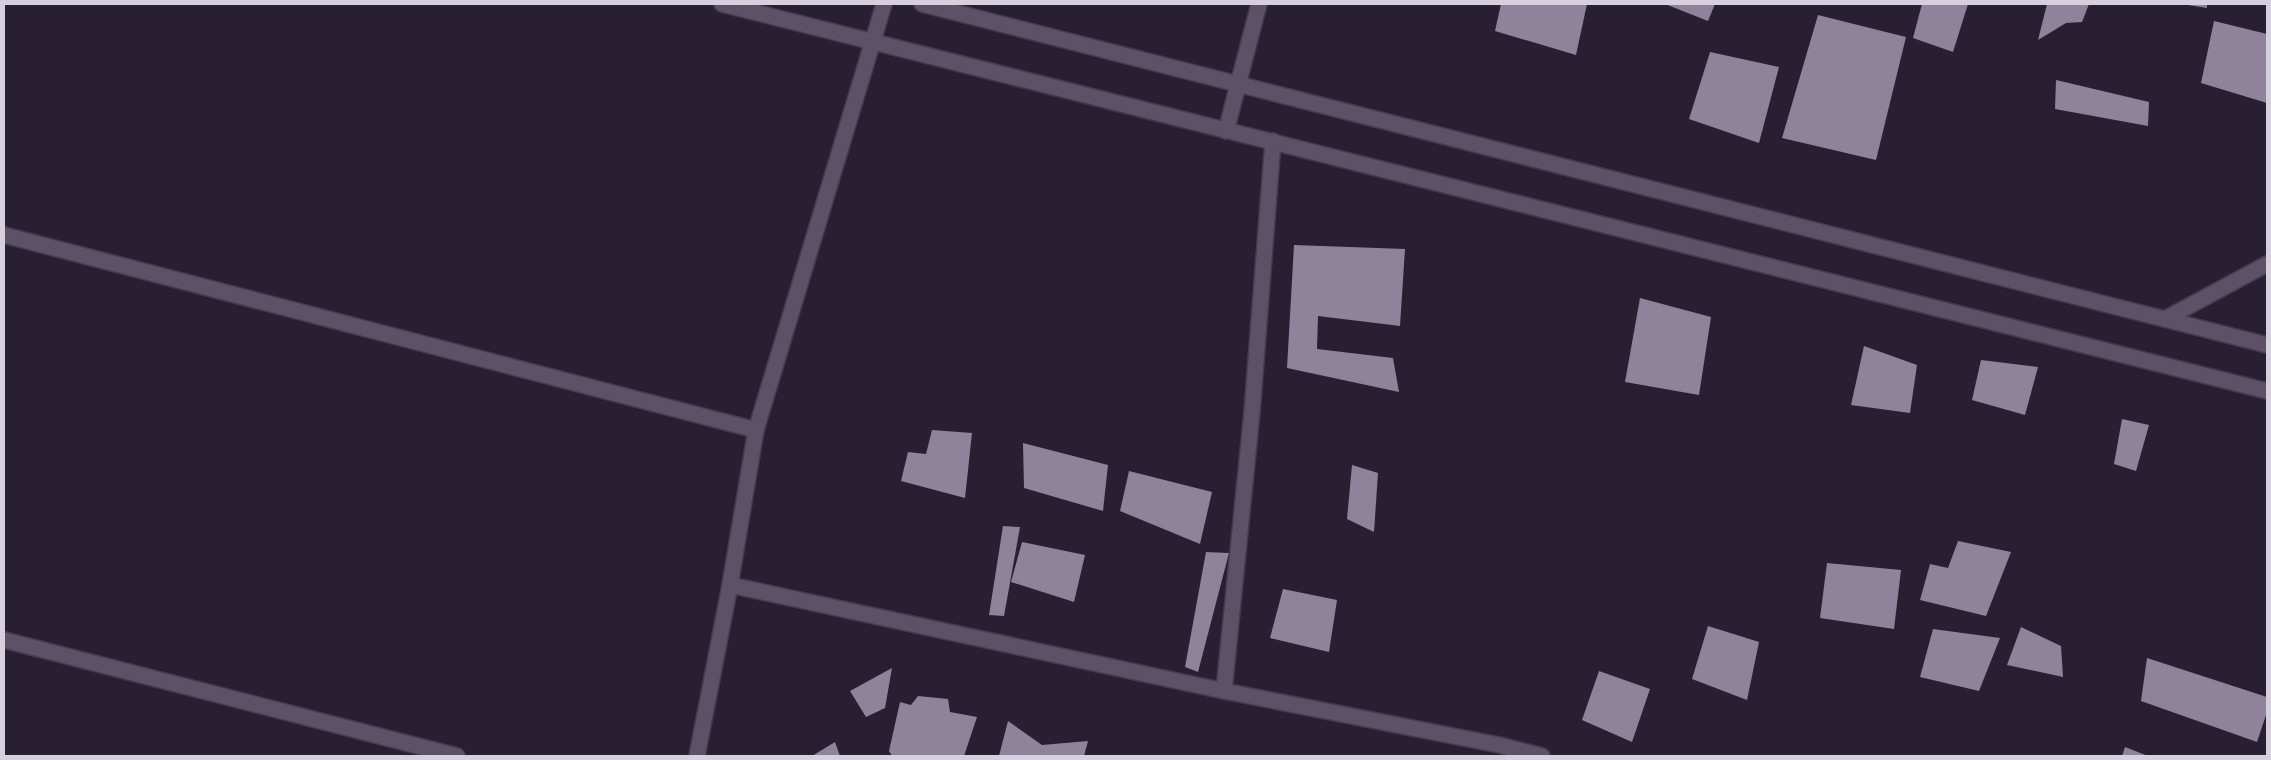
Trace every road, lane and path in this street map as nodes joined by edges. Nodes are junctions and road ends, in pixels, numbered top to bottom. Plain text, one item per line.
1 (722, 4) edge
2 (884, 4) edge
3 (922, 4) edge
4 (1259, 4) edge
5 (874, 42) junction
6 (1237, 83) junction
7 (1226, 130) junction
8 (1273, 141) junction
9 (4, 234) edge
10 (2267, 264) edge
11 (2165, 319) junction
12 (2267, 345) edge
13 (2267, 391) edge
14 (756, 430) junction
15 (730, 585) junction
16 (4, 640) edge
17 (1224, 691) junction
18 (457, 756) edge
19 (697, 756) edge
20 (1542, 756) edge

1 - 5 street
2 - 5 street
3 - 6 street
4 - 6 street
5 - 7 street
5 - 14 street
6 - 7 street
6 - 11 street
7 - 8 street
8 - 13 street
8 - 17 street
9 - 14 street
10 - 11 street
11 - 12 street
14 - 15 street
15 - 17 street
15 - 19 street
16 - 18 street
17 - 20 street

